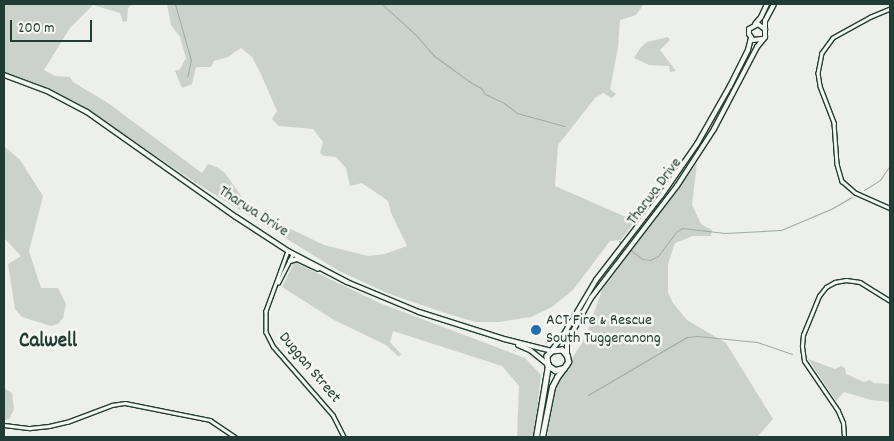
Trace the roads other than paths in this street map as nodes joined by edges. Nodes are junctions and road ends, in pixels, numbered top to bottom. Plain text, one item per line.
1 (767, 4) edge
2 (774, 4) edge
3 (890, 9) edge
4 (755, 24) junction
5 (765, 29) junction
6 (750, 38) junction
7 (763, 39) junction
8 (4, 76) edge
9 (890, 208) edge
10 (288, 250) junction
11 (293, 253) junction
12 (290, 260) junction
13 (322, 269) junction
14 (277, 284) junction
15 (890, 301) edge
16 (504, 339) junction
17 (552, 350) junction
18 (567, 356) junction
19 (547, 364) junction
20 (564, 368) junction
21 (4, 425) edge
22 (234, 437) edge
23 (344, 437) edge
24 (536, 437) edge
25 (542, 437) edge
26 (844, 437) edge

1 - 4 main road
2 - 5 main road
3 - 9 street
4 - 5 main road
4 - 6 main road
5 - 7 main road
6 - 7 main road
6 - 17 main road, Tharwa Drive
7 - 18 main road, Tharwa Drive
8 - 10 main road, Tharwa Drive
10 - 11 main road, Tharwa Drive
10 - 14 street, Duggan Street
11 - 12 street, Duggan Street
11 - 13 main road, Tharwa Drive
12 - 13 main road
12 - 14 street, Duggan Street
13 - 16 main road, Tharwa Drive
14 - 23 street, Duggan Street
15 - 26 street
16 - 17 main road, Tharwa Drive
16 - 19 main road, Tharwa Drive
17 - 18 highway
17 - 19 highway
18 - 20 highway
19 - 20 highway
19 - 24 highway
20 - 25 highway
21 - 22 street

